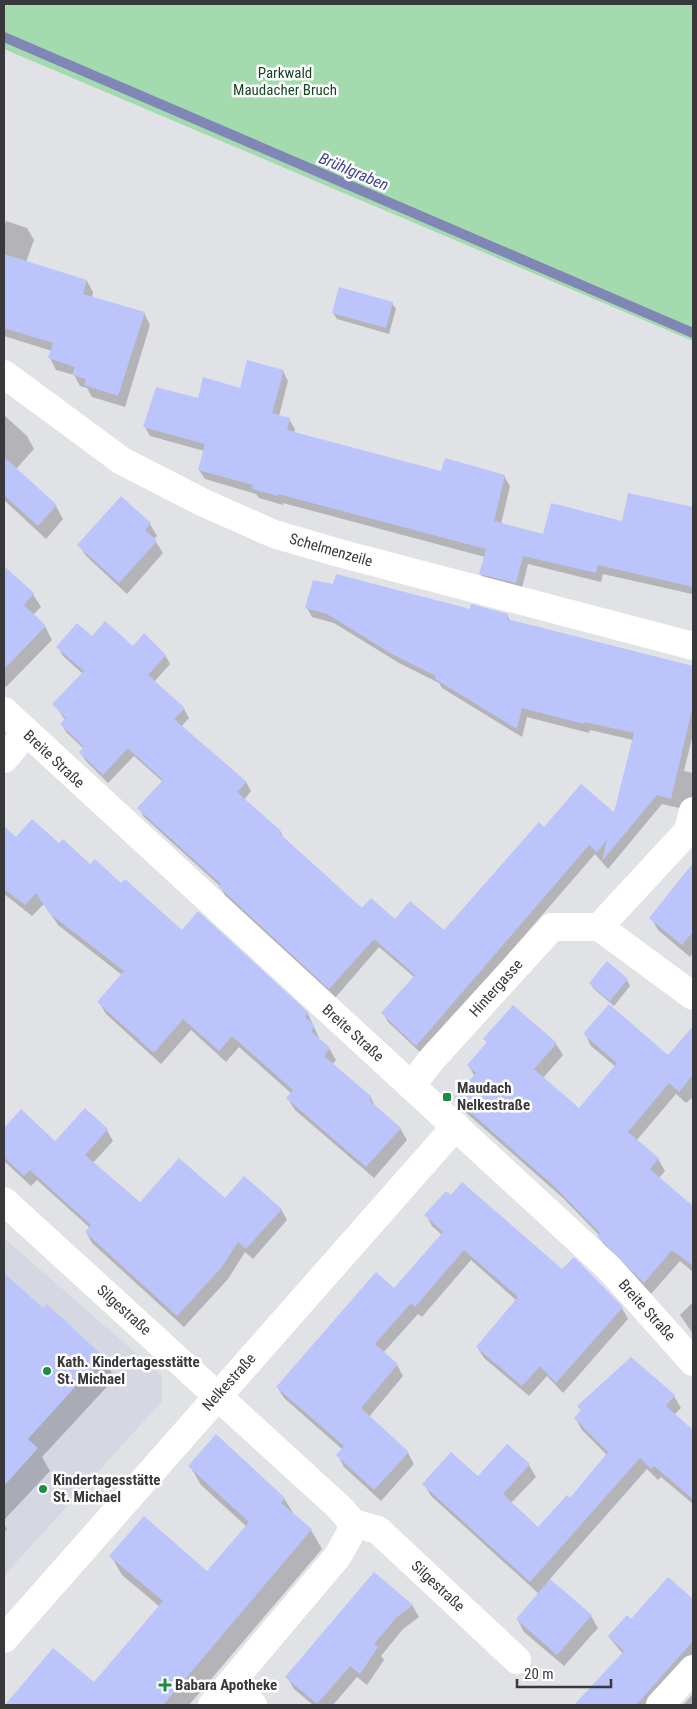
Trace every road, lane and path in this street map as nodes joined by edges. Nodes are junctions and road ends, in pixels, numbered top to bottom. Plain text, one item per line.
1 (4, 374) edge
2 (693, 646) edge
3 (4, 711) edge
4 (26, 734) junction
5 (4, 759) edge
6 (691, 821) edge
7 (599, 927) junction
8 (693, 996) edge
9 (411, 1086) junction
10 (456, 1126) junction
11 (4, 1201) edge
12 (693, 1362) edge
13 (218, 1394) junction
14 (353, 1523) junction
15 (4, 1639) edge
16 (517, 1660) dead end
17 (693, 1669) edge
18 (230, 1684) junction
19 (212, 1705) edge
20 (253, 1705) edge
21 (660, 1705) edge

1 - 2 street, Schelmenzeile
3 - 4 street, Breite Straße
4 - 5 street
4 - 9 street, Breite Straße
6 - 7 street
7 - 8 street
7 - 9 street, Hintergasse
9 - 10 street, Breite Straße
10 - 12 street, Breite Straße
10 - 13 street, Nelkestraße
11 - 13 street, Silgestraße
13 - 14 street, Silgestraße
13 - 15 street, Nelkestraße
14 - 16 street, Silgestraße
14 - 18 street
17 - 21 street
18 - 19 street
18 - 20 street

